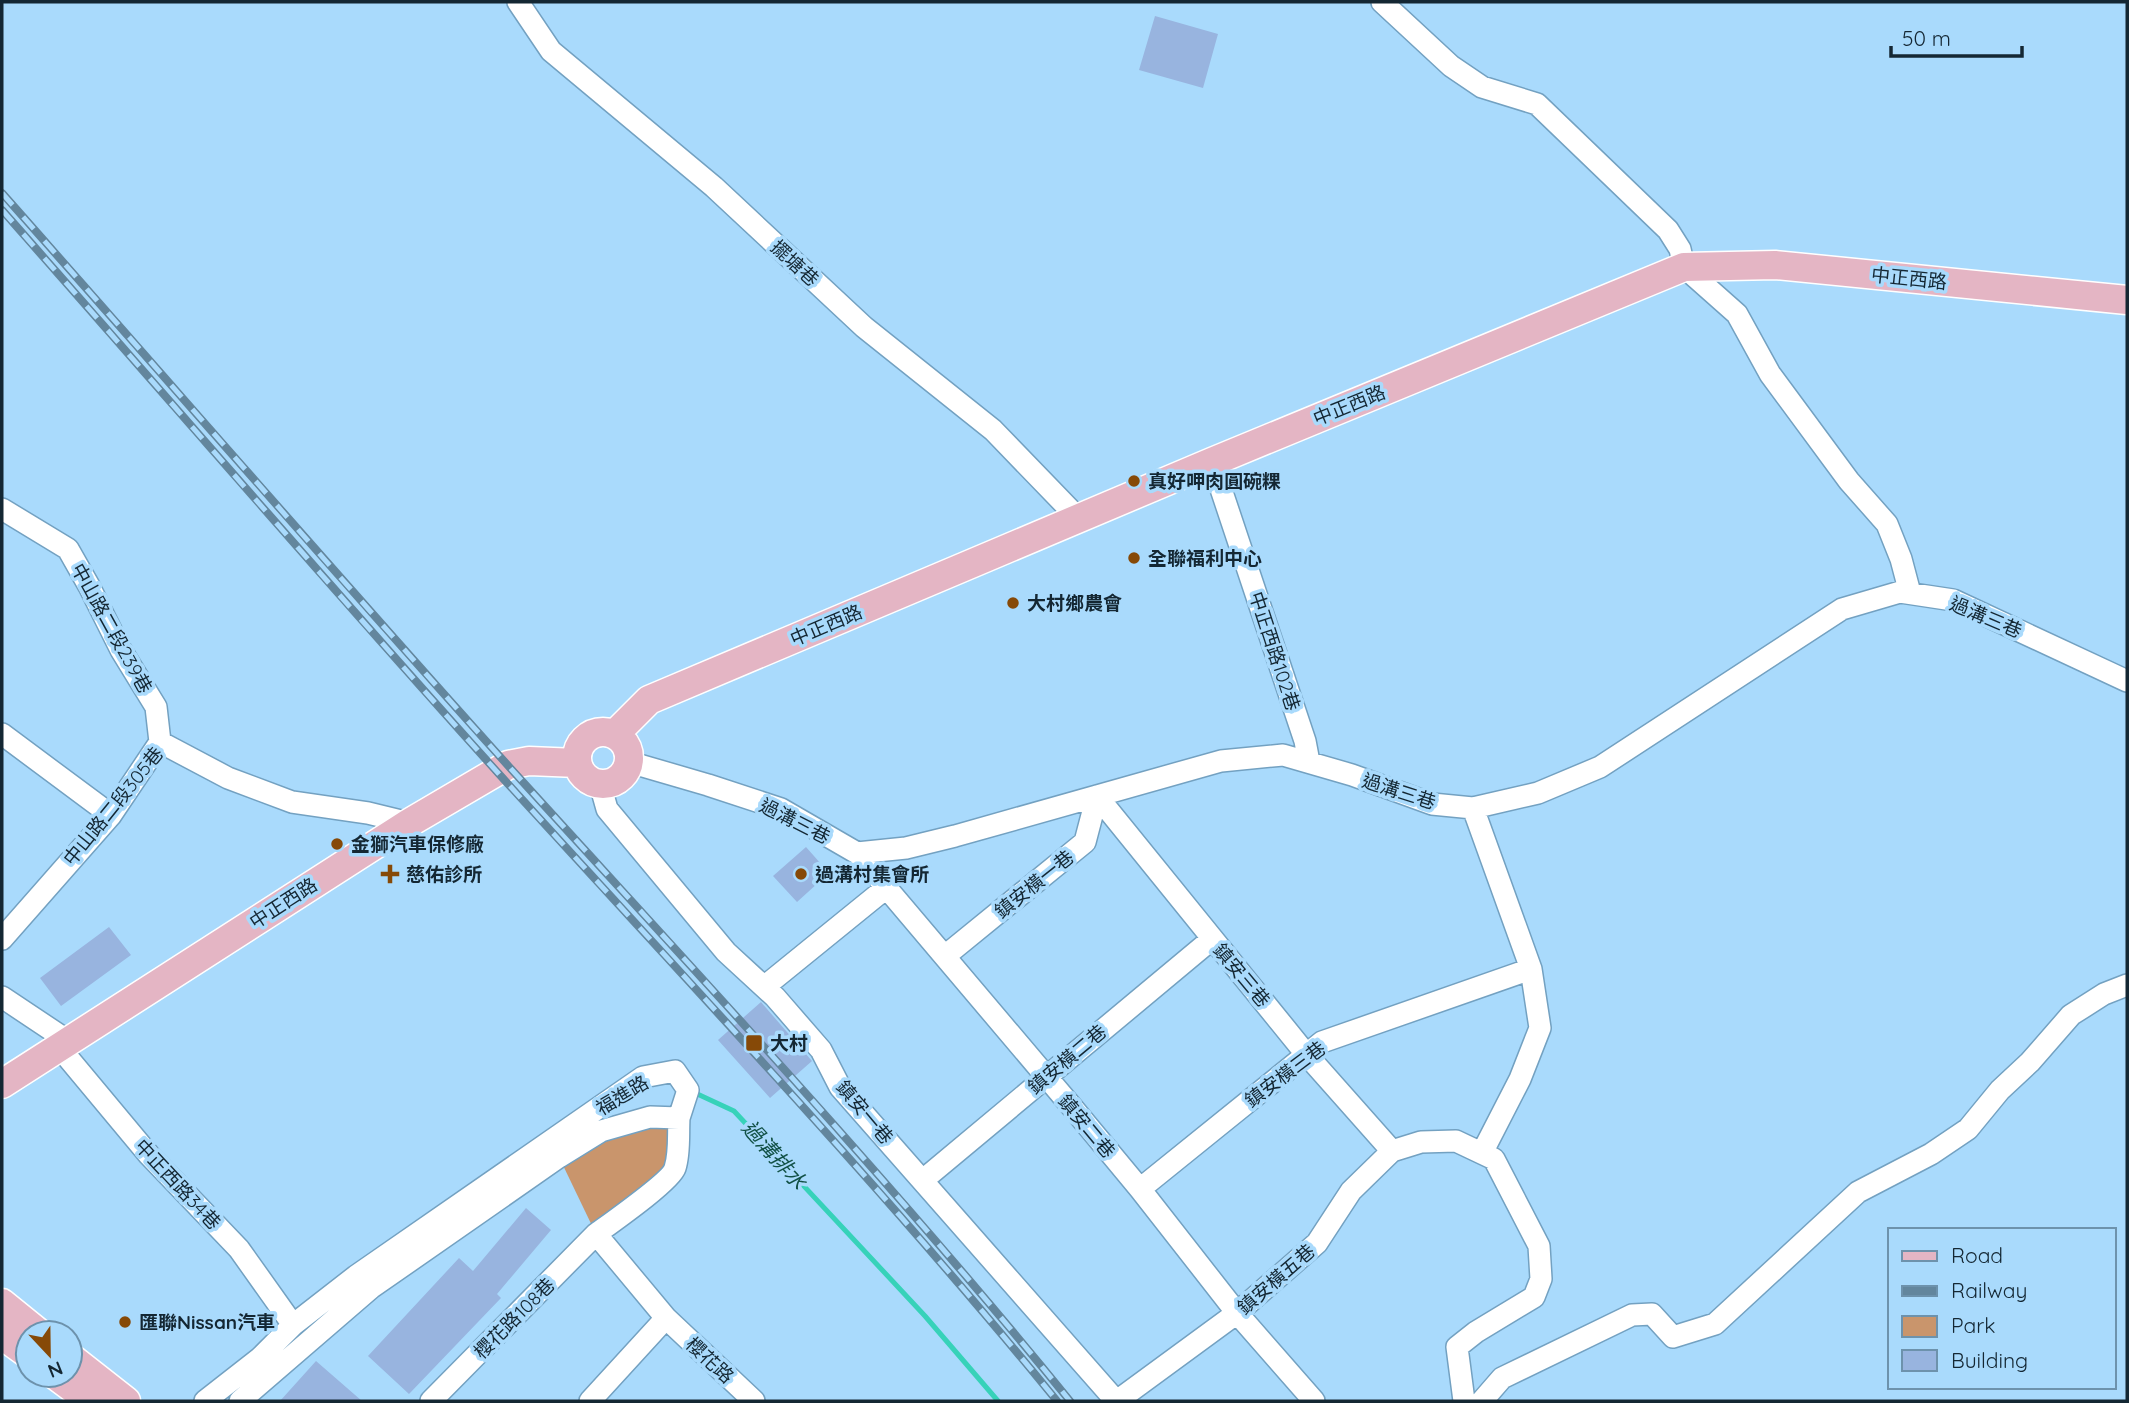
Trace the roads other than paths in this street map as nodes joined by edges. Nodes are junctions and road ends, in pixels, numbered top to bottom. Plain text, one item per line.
1 (517, 2) edge
2 (1382, 2) edge
3 (1684, 267) junction
4 (2127, 300) edge
5 (1212, 461) junction
6 (2, 509) edge
7 (1079, 519) junction
8 (1910, 593) junction
9 (2127, 681) edge
10 (2, 734) edge
11 (615, 734) junction
12 (160, 742) junction
13 (629, 762) junction
14 (1309, 762) junction
15 (577, 763) junction
16 (600, 784) junction
17 (1097, 796) junction
18 (1473, 808) junction
19 (111, 815) junction
20 (409, 823) junction
21 (857, 853) junction
22 (886, 888) junction
23 (2, 939) edge
24 (1212, 939) junction
25 (945, 956) junction
26 (1531, 969) junction
27 (2127, 985) edge
28 (764, 987) junction
29 (2, 997) edge
30 (63, 1044) junction
31 (1306, 1054) junction
32 (1046, 1076) junction
33 (2, 1084) edge
34 (679, 1118) junction
35 (1392, 1151) junction
36 (1482, 1153) junction
37 (923, 1180) junction
38 (1140, 1189) junction
39 (596, 1234) junction
40 (2, 1303) edge
41 (1237, 1313) junction
42 (666, 1318) junction
43 (22, 1319) edge
44 (293, 1325) junction
45 (84, 1368) edge
46 (74, 1389) edge
47 (90, 1401) edge
48 (126, 1401) edge
49 (205, 1401) edge
50 (240, 1401) edge
51 (431, 1401) edge
52 (590, 1401) edge
53 (754, 1401) edge
54 (1117, 1401) edge
55 (1314, 1401) edge
56 (1464, 1401) edge
57 (1482, 1401) edge

1 - 7 street, 擺塘巷
2 - 3 street
3 - 4 main road, 中正西路
3 - 5 main road, 中正西路
3 - 8 street
5 - 7 main road, 中正西路
5 - 14 street, 中正西路102巷
6 - 12 street, 中山路二段239巷
7 - 11 main road, 中正西路
8 - 9 street, 過溝三巷
8 - 18 street, 過溝三巷
10 - 19 street
11 - 13 main road
11 - 15 main road, 中正西路
12 - 19 street, 中山路二段305巷
12 - 20 street, 中山路二段305巷
13 - 16 main road
13 - 21 street, 過溝三巷
14 - 17 street, 過溝三巷
14 - 18 street, 過溝三巷
15 - 16 main road
15 - 20 main road, 中正西路
16 - 28 street, 鎮安一巷
17 - 21 street, 過溝三巷
17 - 24 street, 鎮安三巷
17 - 25 street, 鎮安橫一巷
18 - 26 street
19 - 23 street, 中山路二段305巷
20 - 30 main road, 中正西路
21 - 22 street, 鎮安二巷
22 - 25 street, 鎮安二巷
22 - 28 street
24 - 31 street, 鎮安三巷
24 - 32 street, 鎮安橫二巷
25 - 32 street, 鎮安二巷
26 - 31 street, 鎮安橫三巷
26 - 36 street
27 - 57 street
28 - 37 street, 鎮安一巷
29 - 30 street, 中正西路34巷
30 - 33 main road, 中正西路
30 - 44 street, 中正西路34巷
31 - 35 street, 鎮安三巷
31 - 38 street, 鎮安橫三巷
32 - 37 street, 鎮安橫二巷
32 - 38 street, 鎮安二巷
34 - 39 street, 櫻花路108巷
34 - 44 street, 福進路
34 - 50 street, 福進路
35 - 36 street, 鎮安橫五巷
35 - 41 street, 鎮安橫五巷
36 - 56 street, 鎮安橫五巷
37 - 54 street, 鎮安一巷
38 - 41 street, 鎮安二巷
39 - 42 street, 櫻花路
39 - 51 street, 櫻花路108巷
40 - 43 main road
41 - 54 street, 鎮安橫五巷
41 - 55 street, 鎮安二巷
42 - 52 street
42 - 53 street, 櫻花路
44 - 49 street, 福進路
45 - 48 main road
46 - 47 main road

